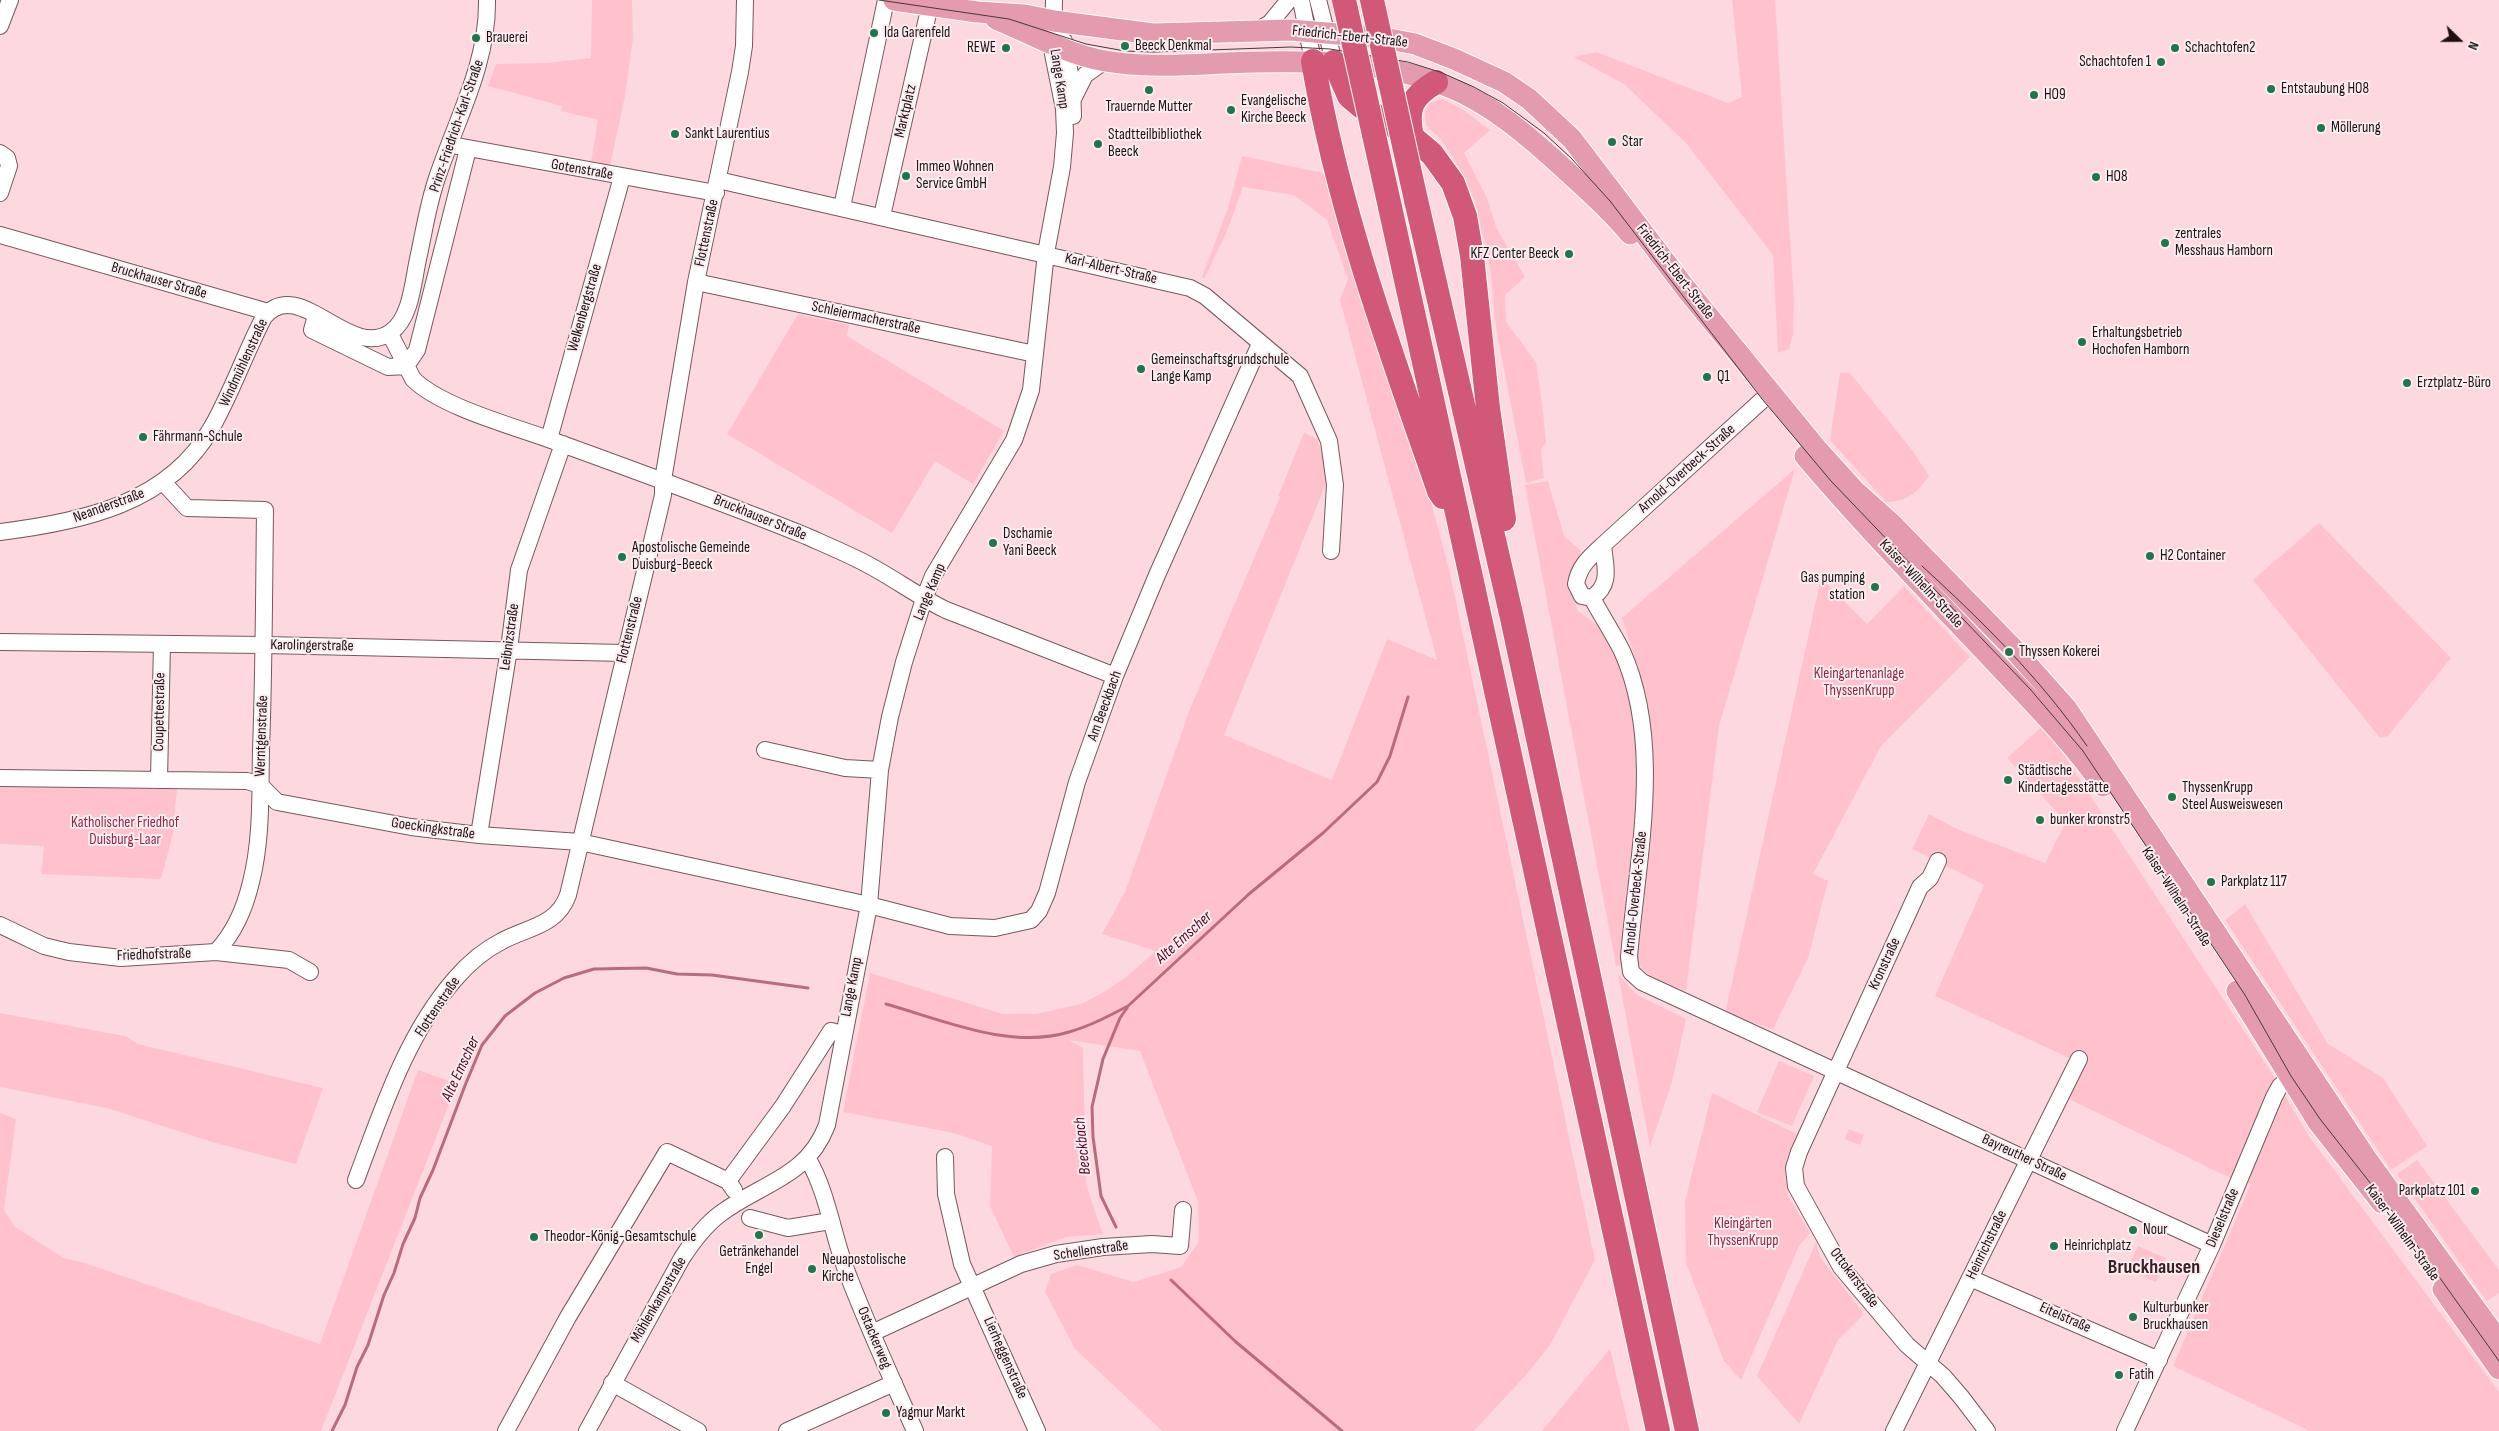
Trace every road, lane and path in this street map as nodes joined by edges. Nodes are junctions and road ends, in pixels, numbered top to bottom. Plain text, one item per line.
1 (10, 0) edge
2 (487, 0) edge
3 (746, 0) edge
4 (886, 0) edge
5 (894, 0) edge
6 (1054, 0) edge
7 (1289, 0) edge
8 (1301, 0) edge
9 (1318, 0) edge
10 (1344, 0) edge
11 (1372, 0) edge
12 (930, 5) junction
13 (977, 12) junction
14 (1054, 21) junction
15 (0, 26) edge
16 (1255, 32) junction
17 (1317, 32) junction
18 (1060, 47) junction
19 (1105, 61) junction
20 (1323, 62) junction
21 (1436, 82) junction
22 (1073, 99) junction
23 (1412, 137) junction
24 (449, 144) junction
25 (468, 149) junction
26 (4, 156) edge
27 (1062, 167) junction
28 (622, 177) junction
29 (717, 186) junction
30 (0, 193) edge
31 (842, 207) junction
32 (882, 216) junction
33 (0, 235) edge
34 (1046, 253) junction
35 (696, 282) junction
36 (268, 312) junction
37 (316, 315) junction
38 (390, 334) junction
39 (1260, 344) junction
40 (1035, 354) junction
41 (406, 366) junction
42 (1764, 398) junction
43 (556, 442) junction
44 (1812, 454) joint
45 (663, 480) junction
46 (164, 483) junction
47 (1459, 520) junction
48 (0, 532) edge
49 (1603, 545) junction
50 (1331, 550) dead end
51 (1592, 598) junction
52 (924, 599) junction
53 (1512, 618) junction
54 (0, 642) edge
55 (162, 645) junction
56 (264, 645) junction
57 (509, 649) junction
58 (624, 653) junction
59 (1115, 676) junction
60 (765, 750) dead end
61 (880, 770) junction
62 (0, 778) edge
63 (159, 778) junction
64 (260, 785) junction
65 (479, 835) junction
66 (580, 842) junction
67 (1938, 861) dead end
68 (869, 905) junction
69 (0, 925) edge
70 (216, 952) junction
71 (310, 972) dead end
72 (843, 1034) junction
73 (2078, 1059) dead end
74 (1836, 1071) junction
75 (2297, 1073) junction
76 (945, 1157) dead end
77 (808, 1159) junction
78 (2036, 1163) junction
79 (356, 1180) dead end
80 (728, 1181) junction
81 (741, 1200) junction
82 (1183, 1210) dead end
83 (750, 1218) dead end
84 (830, 1221) junction
85 (2212, 1245) junction
86 (1970, 1278) junction
87 (972, 1286) junction
88 (872, 1333) junction
89 (2499, 1341) edge
90 (2159, 1360) junction
91 (1928, 1363) junction
92 (2499, 1369) edge
93 (612, 1383) junction
94 (894, 1383) junction
95 (2128, 1430) edge
96 (506, 1431) edge
97 (587, 1431) edge
98 (698, 1431) edge
99 (787, 1431) edge
100 (916, 1431) edge
101 (1037, 1431) edge
102 (1658, 1431) edge
103 (1687, 1431) edge
104 (1894, 1431) edge
105 (1987, 1431) edge

1 - 15 street
2 - 24 street, Prinz-Friedrich-Karl-Straße
3 - 29 street, Flottenstraße
4 - 31 street
5 - 12 main road, Friedrich-Ebert-Straße
6 - 14 street, Lange Kamp
7 - 16 street
8 - 17 street
9 - 17 street
10 - 47 highway, bridge
11 - 53 highway, bridge
12 - 13 main road, Friedrich-Ebert-Straße
12 - 32 street, Marktplatz
13 - 14 main road, Friedrich-Ebert-Straße
13 - 18 main road, Friedrich-Ebert-Straße
14 - 16 main road, Friedrich-Ebert-Straße
14 - 18 street, Lange Kamp
16 - 17 main road, Friedrich-Ebert-Straße
17 - 20 street
17 - 42 main road, Friedrich-Ebert-Straße
18 - 19 main road, Friedrich-Ebert-Straße
18 - 22 street, Lange Kamp
18 - 27 street, Lange Kamp
19 - 20 main road, Friedrich-Ebert-Straße
19 - 22 street
20 - 21 main road, Friedrich-Ebert-Straße
20 - 23 highway
20 - 47 highway
21 - 23 highway
21 - 42 main road, Friedrich-Ebert-Straße
22 - 27 street, Lange Kamp
23 - 53 highway
24 - 25 street, Gotenstraße
24 - 38 street, Prinz-Friedrich-Karl-Straße
25 - 28 street, Gotenstraße
25 - 41 street, Prinz-Friedrich-Karl-Straße
26 - 30 street
27 - 34 street, Lange Kamp
28 - 29 street, Gotenstraße
28 - 43 street, Welkenbergstraße
29 - 31 street, Karl-Albert-Straße
29 - 35 street, Flottenstraße
31 - 32 street, Karl-Albert-Straße
32 - 34 street, Karl-Albert-Straße
33 - 36 street, Bruckhauser Straße
34 - 39 street, Karl-Albert-Straße
34 - 40 street, Lange Kamp
35 - 40 street, Schleiermacherstraße
35 - 45 street, Flottenstraße
36 - 37 street
36 - 46 street, Windmühlenstraße
37 - 38 street
37 - 41 street
38 - 41 street, Bruckhauser Straße
39 - 50 street, Karl-Albert-Straße
39 - 59 street, Am Beeckbach
40 - 52 street, Lange Kamp
41 - 43 street, Bruckhauser Straße
42 - 44 main road, Friedrich-Ebert-Straße
42 - 49 street, Arnold-Overbeck-Straße
43 - 45 street, Bruckhauser Straße
43 - 57 street, Leibnizstraße
44 - 75 main road, Kaiser-Wilhelm-Straße
45 - 52 street, Bruckhauser Straße
45 - 58 street, Flottenstraße
46 - 48 street, Neanderstraße
46 - 56 street, Werntgenstraße
47 - 102 highway
49 - 51 street
49 - 51 street, Arnold-Overbeck-Straße
51 - 74 street, Arnold-Overbeck-Straße
52 - 59 street, Bruckhauser Straße
52 - 61 street, Lange Kamp
53 - 103 highway
54 - 55 street, Karolingerstraße
55 - 56 street, Karolingerstraße
55 - 63 street, Coupettestraße
56 - 57 street, Karolingerstraße
56 - 64 street, Werntgenstraße
57 - 58 street, Karolingerstraße
57 - 65 street, Leibnizstraße
58 - 66 street, Flottenstraße
59 - 68 street, Am Beeckbach
60 - 61 street
61 - 68 street, Lange Kamp
62 - 63 street
63 - 64 street
64 - 65 street, Goeckingkstraße
64 - 70 street, Werntgenstraße
65 - 66 street, Goeckingkstraße
66 - 68 street, Goeckingkstraße
66 - 79 street, Flottenstraße
67 - 74 street, Kronstraße
68 - 72 street, Lange Kamp
69 - 70 street, Friedhofstraße
70 - 71 street, Friedhofstraße
72 - 77 street, Lange Kamp
72 - 80 street, Lange Kamp
73 - 78 street, Heinrichstraße
74 - 78 street, Bayreuther Straße
74 - 91 street, Ottokarstraße
75 - 85 street, Dieselstraße
75 - 89 main road, Kaiser-Wilhelm-Straße
75 - 92 main road, Kaiser-Wilhelm-Straße
76 - 87 street
77 - 81 street, Möhlenkampstraße
77 - 84 street, Ostackerweg
78 - 85 street, Bayreuther Straße
78 - 86 street, Heinrichstraße
80 - 81 street
80 - 96 street
81 - 93 street, Möhlenkampstraße
82 - 87 street, Schellenstraße
83 - 84 street
84 - 88 street, Ostackerweg
85 - 90 street, Dieselstraße
86 - 90 street, Eitelstraße
86 - 91 street, Heinrichstraße
87 - 88 street, Schellenstraße
87 - 101 street, Lierheggenstraße
88 - 94 street, Ostackerweg
90 - 95 street, Dieselstraße
91 - 104 street, Heinrichstraße
91 - 105 street, Ottokarstraße
93 - 97 street, Möhlenkampstraße
93 - 98 street
94 - 99 street
94 - 100 street, Ostackerweg

